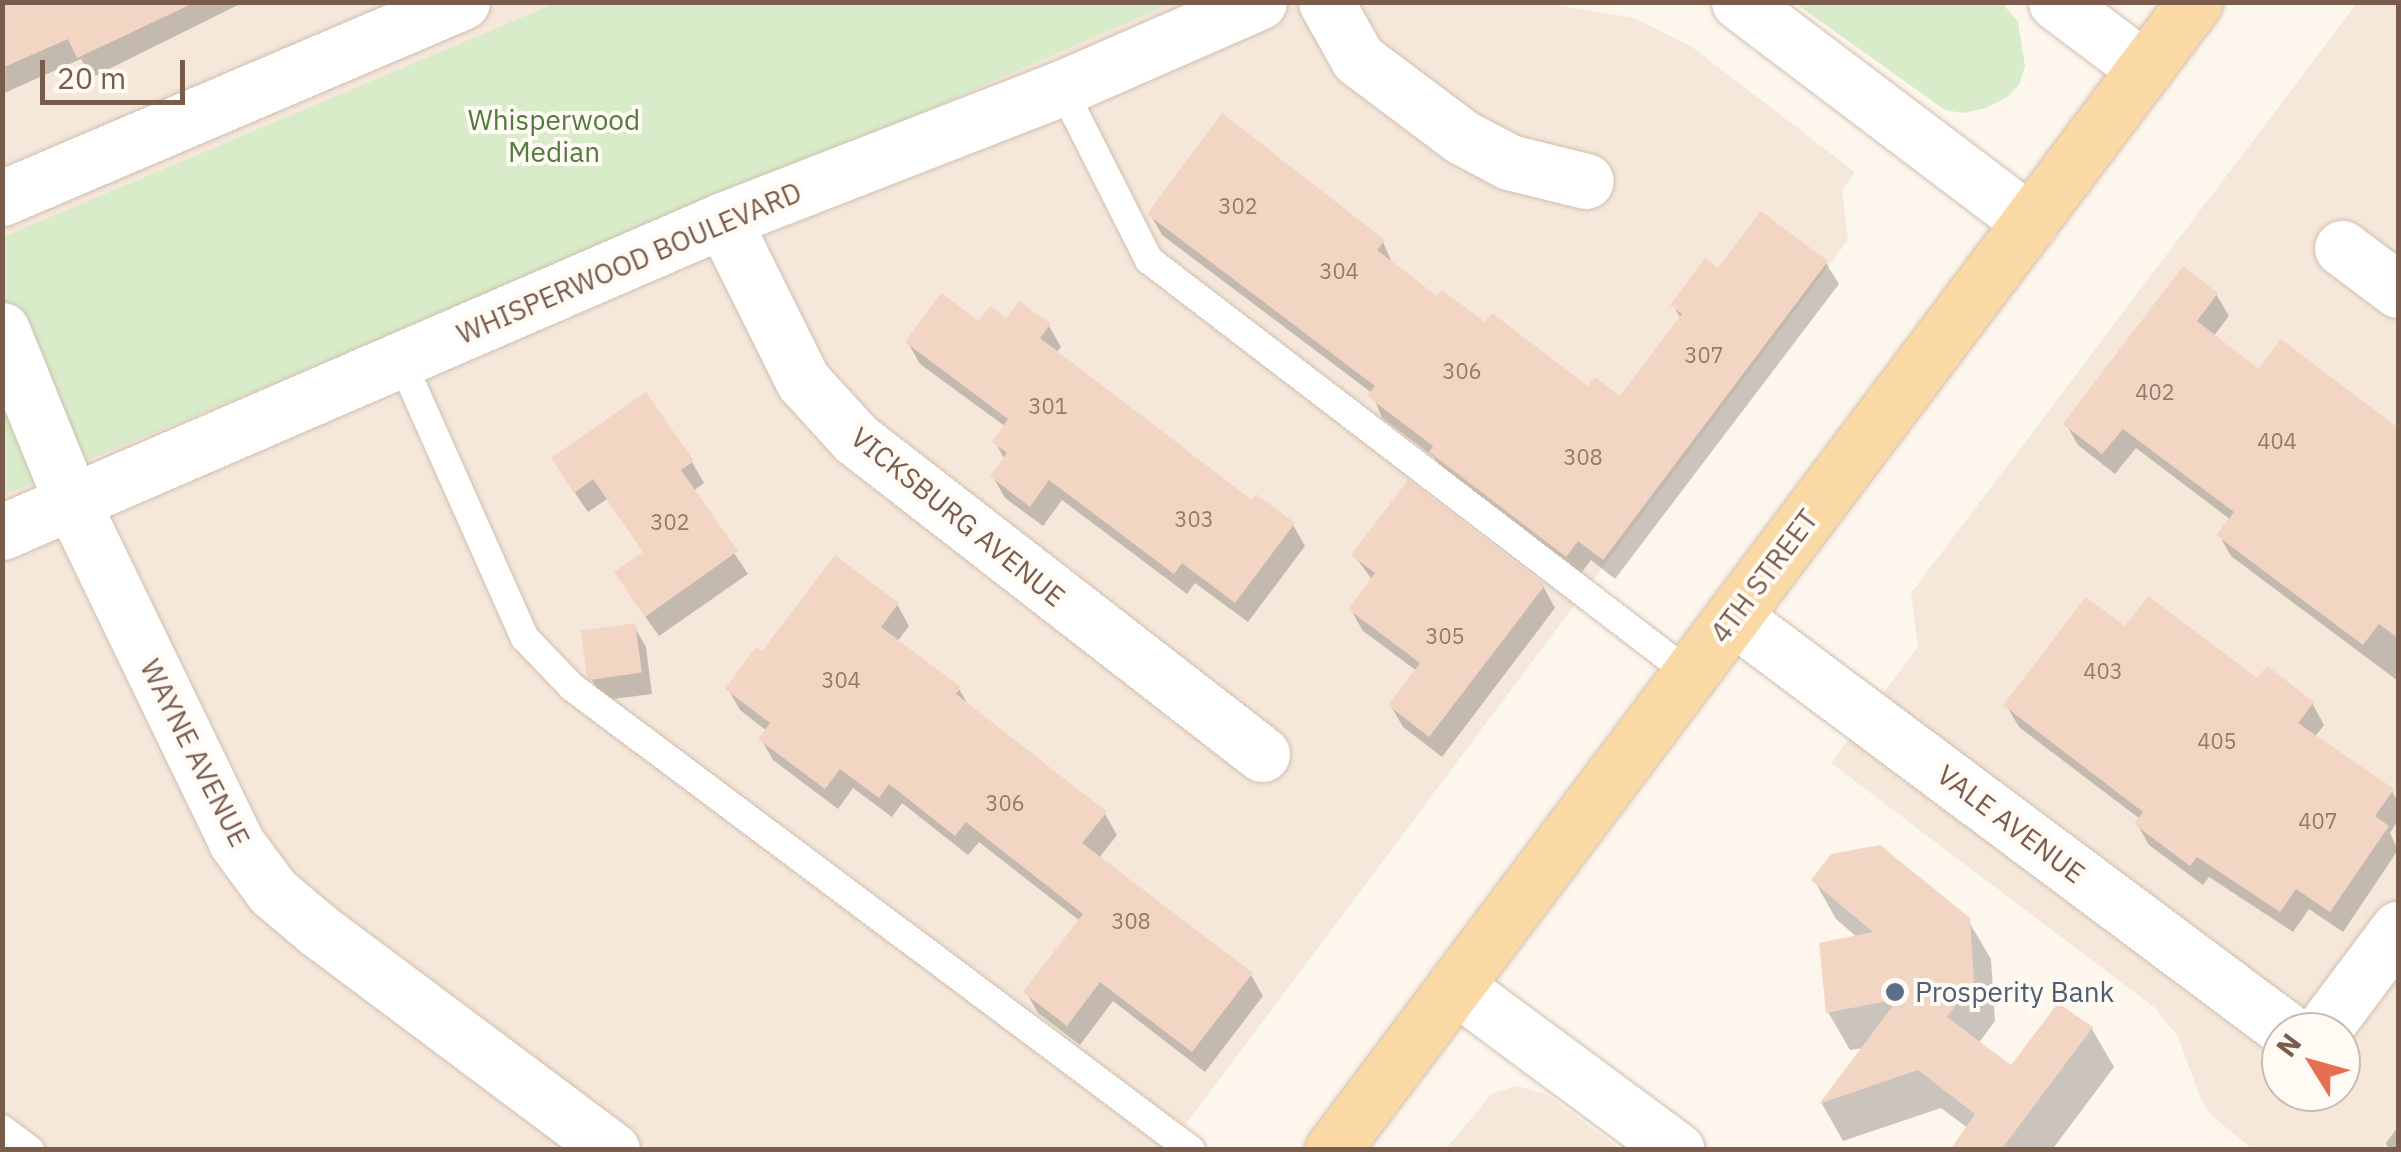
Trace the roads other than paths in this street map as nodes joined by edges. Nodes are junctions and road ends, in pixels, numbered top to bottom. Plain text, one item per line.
1 (462, 2) edge
2 (1259, 2) edge
3 (1326, 2) edge
4 (1739, 2) edge
5 (2056, 2) edge
6 (2196, 2) edge
7 (2145, 69) junction
8 (1062, 88) junction
9 (1586, 182) dead end
10 (2, 198) edge
11 (723, 220) junction
12 (2030, 222) junction
13 (2342, 248) dead end
14 (2398, 290) edge
15 (2, 330) edge
16 (401, 360) junction
17 (72, 502) junction
18 (2, 532) edge
19 (1733, 617) junction
20 (1690, 674) junction
21 (1262, 754) dead end
22 (2398, 929) edge
23 (1455, 986) junction
24 (2262, 1012) edge
25 (2336, 1012) edge
26 (2, 1129) edge
27 (30, 1150) edge
28 (612, 1150) edge
29 (1191, 1150) edge
30 (1332, 1150) edge
31 (1677, 1150) edge

1 - 10 street
2 - 8 street, WHISPERWOOD BOULEVARD
3 - 9 street
4 - 12 street
5 - 7 street
6 - 7 main road, 4TH STREET
7 - 12 main road, 4TH STREET
8 - 11 street, WHISPERWOOD BOULEVARD
8 - 20 lane
11 - 16 street, WHISPERWOOD BOULEVARD
11 - 21 street, VICKSBURG AVENUE
12 - 19 main road, 4TH STREET
13 - 14 street
15 - 17 street, WAYNE AVENUE
16 - 17 street, WHISPERWOOD BOULEVARD
16 - 29 lane
17 - 18 street, WHISPERWOOD BOULEVARD
17 - 28 street, WAYNE AVENUE
19 - 20 main road, 4TH STREET
19 - 24 street, VALE AVENUE
20 - 23 main road, 4TH STREET
22 - 25 street
23 - 30 main road, 4TH STREET
23 - 31 street
26 - 27 lane

